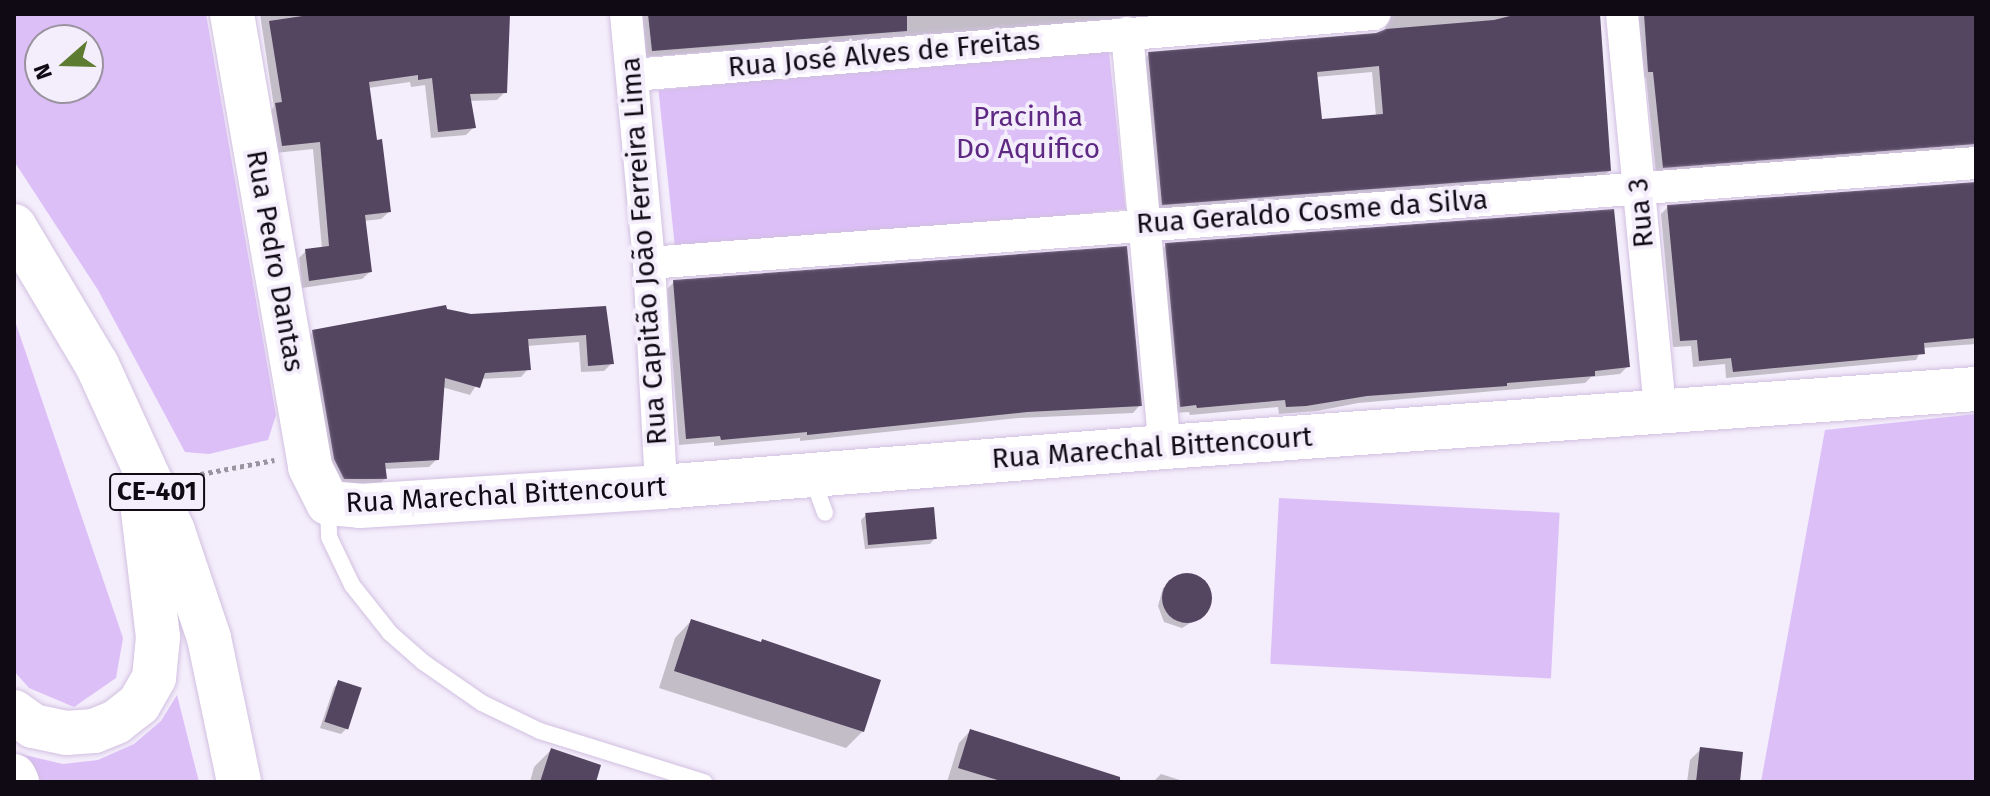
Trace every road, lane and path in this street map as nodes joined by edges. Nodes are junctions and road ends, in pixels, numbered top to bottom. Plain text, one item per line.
1 (232, 14) edge
2 (626, 14) edge
3 (1374, 14) edge
4 (1622, 14) edge
5 (1127, 33) junction
6 (633, 75) junction
7 (1976, 163) edge
8 (1639, 188) junction
9 (1142, 224) junction
10 (14, 226) edge
11 (649, 263) junction
12 (1976, 389) edge
13 (1660, 412) junction
14 (1165, 447) junction
15 (135, 448) junction
16 (308, 454) junction
17 (184, 477) dead end
18 (661, 487) junction
19 (328, 503) junction
20 (14, 712) edge
21 (14, 776) edge
22 (17, 782) edge
23 (239, 782) edge
24 (704, 782) edge

1 - 16 main road, Rua Pedro Dantas
2 - 6 street, Rua Capitão João Ferreira Lima
3 - 5 street, Rua José Alves de Freitas
4 - 8 street, Rua 3
5 - 6 street, Rua José Alves de Freitas
5 - 9 street
6 - 11 street, Rua Capitão João Ferreira Lima
7 - 8 street, Rua Geraldo Cosme da Silva
8 - 9 street, Rua Geraldo Cosme da Silva
8 - 13 street, Rua 3
9 - 11 street, Rua Geraldo Cosme da Silva
9 - 14 street
10 - 15 main road, CE-401
11 - 18 street, Rua Capitão João Ferreira Lima
12 - 13 main road, Rua Marechal Bittencourt
13 - 14 main road, Rua Marechal Bittencourt
14 - 18 main road, Rua Marechal Bittencourt
15 - 20 main road
15 - 23 main road, CE-401
16 - 17 path
16 - 19 main road, Rua Pedro Dantas
18 - 19 main road, Rua Marechal Bittencourt
19 - 24 lane
21 - 22 main road

